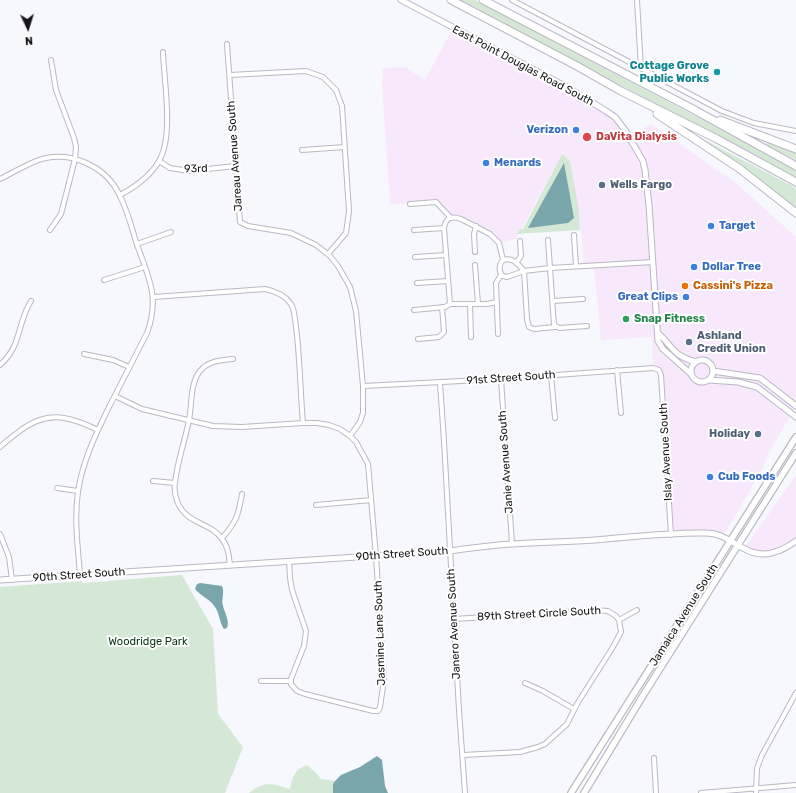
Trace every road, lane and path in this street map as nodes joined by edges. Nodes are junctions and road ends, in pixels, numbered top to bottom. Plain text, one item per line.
1 (401, 0) edge
2 (450, 0) edge
3 (483, 0) edge
4 (512, 0) edge
5 (637, 0) edge
6 (227, 44) dead end
7 (163, 52) dead end
8 (51, 60) dead end
9 (641, 68) junction
10 (230, 75) junction
11 (621, 91) junction
12 (709, 118) junction
13 (796, 131) edge
14 (345, 147) junction
15 (796, 149) edge
16 (302, 150) dead end
17 (75, 159) junction
18 (159, 161) junction
19 (235, 166) junction
20 (796, 166) edge
21 (0, 179) edge
22 (796, 182) edge
23 (120, 196) junction
24 (410, 204) dead end
25 (796, 213) edge
26 (451, 218) junction
27 (476, 226) junction
28 (444, 228) junction
29 (50, 230) dead end
30 (414, 230) dead end
31 (171, 232) dead end
32 (574, 235) dead end
33 (548, 240) dead end
34 (520, 241) dead end
35 (137, 244) junction
36 (475, 252) dead end
37 (328, 254) junction
38 (446, 255) junction
39 (415, 257) dead end
40 (503, 260) junction
41 (653, 262) junction
42 (516, 263) junction
43 (476, 265) dead end
44 (576, 266) junction
45 (145, 267) junction
46 (550, 268) junction
47 (524, 271) junction
48 (501, 275) junction
49 (104, 280) dead end
50 (448, 281) junction
51 (417, 284) dead end
52 (154, 297) junction
53 (583, 299) dead end
54 (31, 301) dead end
55 (553, 301) junction
56 (496, 302) junction
57 (450, 304) junction
58 (470, 304) junction
59 (478, 304) junction
60 (442, 307) junction
61 (414, 310) dead end
62 (587, 326) dead end
63 (555, 327) junction
64 (658, 333) junction
65 (498, 334) dead end
66 (471, 337) dead end
67 (418, 339) dead end
68 (84, 354) dead end
69 (233, 359) dead end
70 (696, 362) junction
71 (0, 364) edge
72 (129, 367) junction
73 (617, 370) junction
74 (659, 370) joint
75 (713, 371) junction
76 (691, 374) junction
77 (551, 375) junction
78 (501, 379) junction
79 (709, 380) junction
80 (440, 383) junction
81 (363, 386) junction
82 (115, 396) junction
83 (789, 401) junction
84 (796, 403) edge
85 (796, 406) edge
86 (621, 413) dead end
87 (796, 417) edge
88 (555, 418) dead end
89 (189, 420) junction
90 (303, 423) junction
91 (98, 430) junction
92 (350, 436) junction
93 (796, 437) edge
94 (0, 447) edge
95 (796, 453) edge
96 (153, 481) dead end
97 (174, 483) junction
98 (57, 488) dead end
99 (78, 491) junction
100 (242, 494) dead end
101 (371, 500) junction
102 (316, 504) dead end
103 (0, 534) edge
104 (671, 535) junction
105 (222, 538) junction
106 (731, 541) junction
107 (796, 541) edge
108 (512, 544) junction
109 (738, 546) junction
110 (450, 551) junction
111 (376, 556) junction
112 (289, 561) junction
113 (230, 565) junction
114 (80, 575) junction
115 (0, 580) edge
116 (12, 580) junction
117 (637, 610) dead end
118 (454, 619) junction
119 (620, 620) junction
120 (261, 681) dead end
121 (291, 681) junction
122 (525, 683) dead end
123 (796, 693) edge
124 (574, 709) junction
125 (463, 755) junction
126 (654, 758) dead end
127 (796, 784) edge
128 (756, 790) edge
129 (465, 793) edge
130 (571, 793) edge
131 (584, 793) edge
132 (656, 793) edge
133 (701, 793) edge

1 - 41 street, East Point Douglas Road South
2 - 11 highway
3 - 12 highway
4 - 9 street
5 - 9 street
6 - 10 street, Jareau Avenue South
7 - 18 street
8 - 17 street
9 - 13 street
10 - 14 street
10 - 19 street, Jareau Avenue South
11 - 22 highway
11 - 25 highway
12 - 15 highway
12 - 20 highway
14 - 16 street
14 - 37 street
17 - 21 street
17 - 23 street
17 - 29 street
18 - 19 street, 93rd
18 - 23 street
19 - 37 street, Jareau Avenue South
23 - 35 street
24 - 26 street
26 - 27 street
26 - 28 street
27 - 36 street
27 - 40 street
28 - 30 street
28 - 38 street
31 - 35 street
32 - 44 street
33 - 46 street
34 - 42 street
35 - 45 street
37 - 81 street, Jareau Avenue South
38 - 39 street
38 - 50 street
40 - 42 street
40 - 48 street
41 - 44 street
41 - 64 street, East Point Douglas Road South
42 - 47 street
43 - 59 street
44 - 46 street
45 - 49 street
45 - 52 street
46 - 47 street
46 - 55 street
47 - 48 street
47 - 63 street
48 - 56 street
50 - 51 street
50 - 57 street
52 - 72 street
52 - 90 street
53 - 55 street
54 - 71 street
55 - 63 street
56 - 59 street
56 - 65 street
57 - 58 street
57 - 60 street
58 - 59 street
58 - 66 street
60 - 61 street
60 - 67 street
62 - 63 street
64 - 70 street
64 - 76 street, East Point Douglas Road South
68 - 72 street
69 - 89 street
70 - 75 street
70 - 76 street
72 - 82 street
73 - 74 street, 91st Street South
73 - 77 street, 91st Street South
73 - 86 street
74 - 104 street, Islay Avenue South
75 - 79 street
75 - 83 street
76 - 79 street
77 - 78 street, 91st Street South
77 - 88 street
78 - 80 street, 91st Street South
78 - 108 street, Janie Avenue South
79 - 87 street
80 - 81 street, 91st Street South
80 - 110 street, Janero Avenue South
81 - 92 street, Jareau Avenue South
82 - 89 street
82 - 91 street
83 - 84 street
83 - 85 street
89 - 90 street
89 - 97 street
90 - 92 street
91 - 94 street
91 - 99 street
92 - 101 street
93 - 106 main road, Jamaica Avenue South
95 - 109 main road, Jamaica Avenue South
96 - 97 street
97 - 105 street
98 - 99 street
99 - 114 street
100 - 105 street
101 - 102 street
101 - 111 street
103 - 116 street
104 - 106 street, 90th Street South
104 - 108 street, 90th Street South
105 - 113 street
106 - 109 street, 90th Street South
106 - 130 main road, Jamaica Avenue South
107 - 109 street, 90th Street South
108 - 110 street, 90th Street South
109 - 131 main road, Jamaica Avenue South
110 - 111 street, 90th Street South
110 - 118 street, Janero Avenue South
111 - 112 street, 90th Street South
111 - 121 street, Jasmine Lane South
112 - 113 street, 90th Street South
112 - 121 street
113 - 114 street, 90th Street South
114 - 116 street, 90th Street South
115 - 116 street, 90th Street South
117 - 119 street
118 - 119 street, 89th Street Circle South
118 - 125 street, Janero Avenue South
119 - 124 street
120 - 121 street
122 - 124 street
123 - 128 street
124 - 125 street
125 - 129 street, Janero Avenue South
126 - 132 street
127 - 128 street
128 - 133 street

